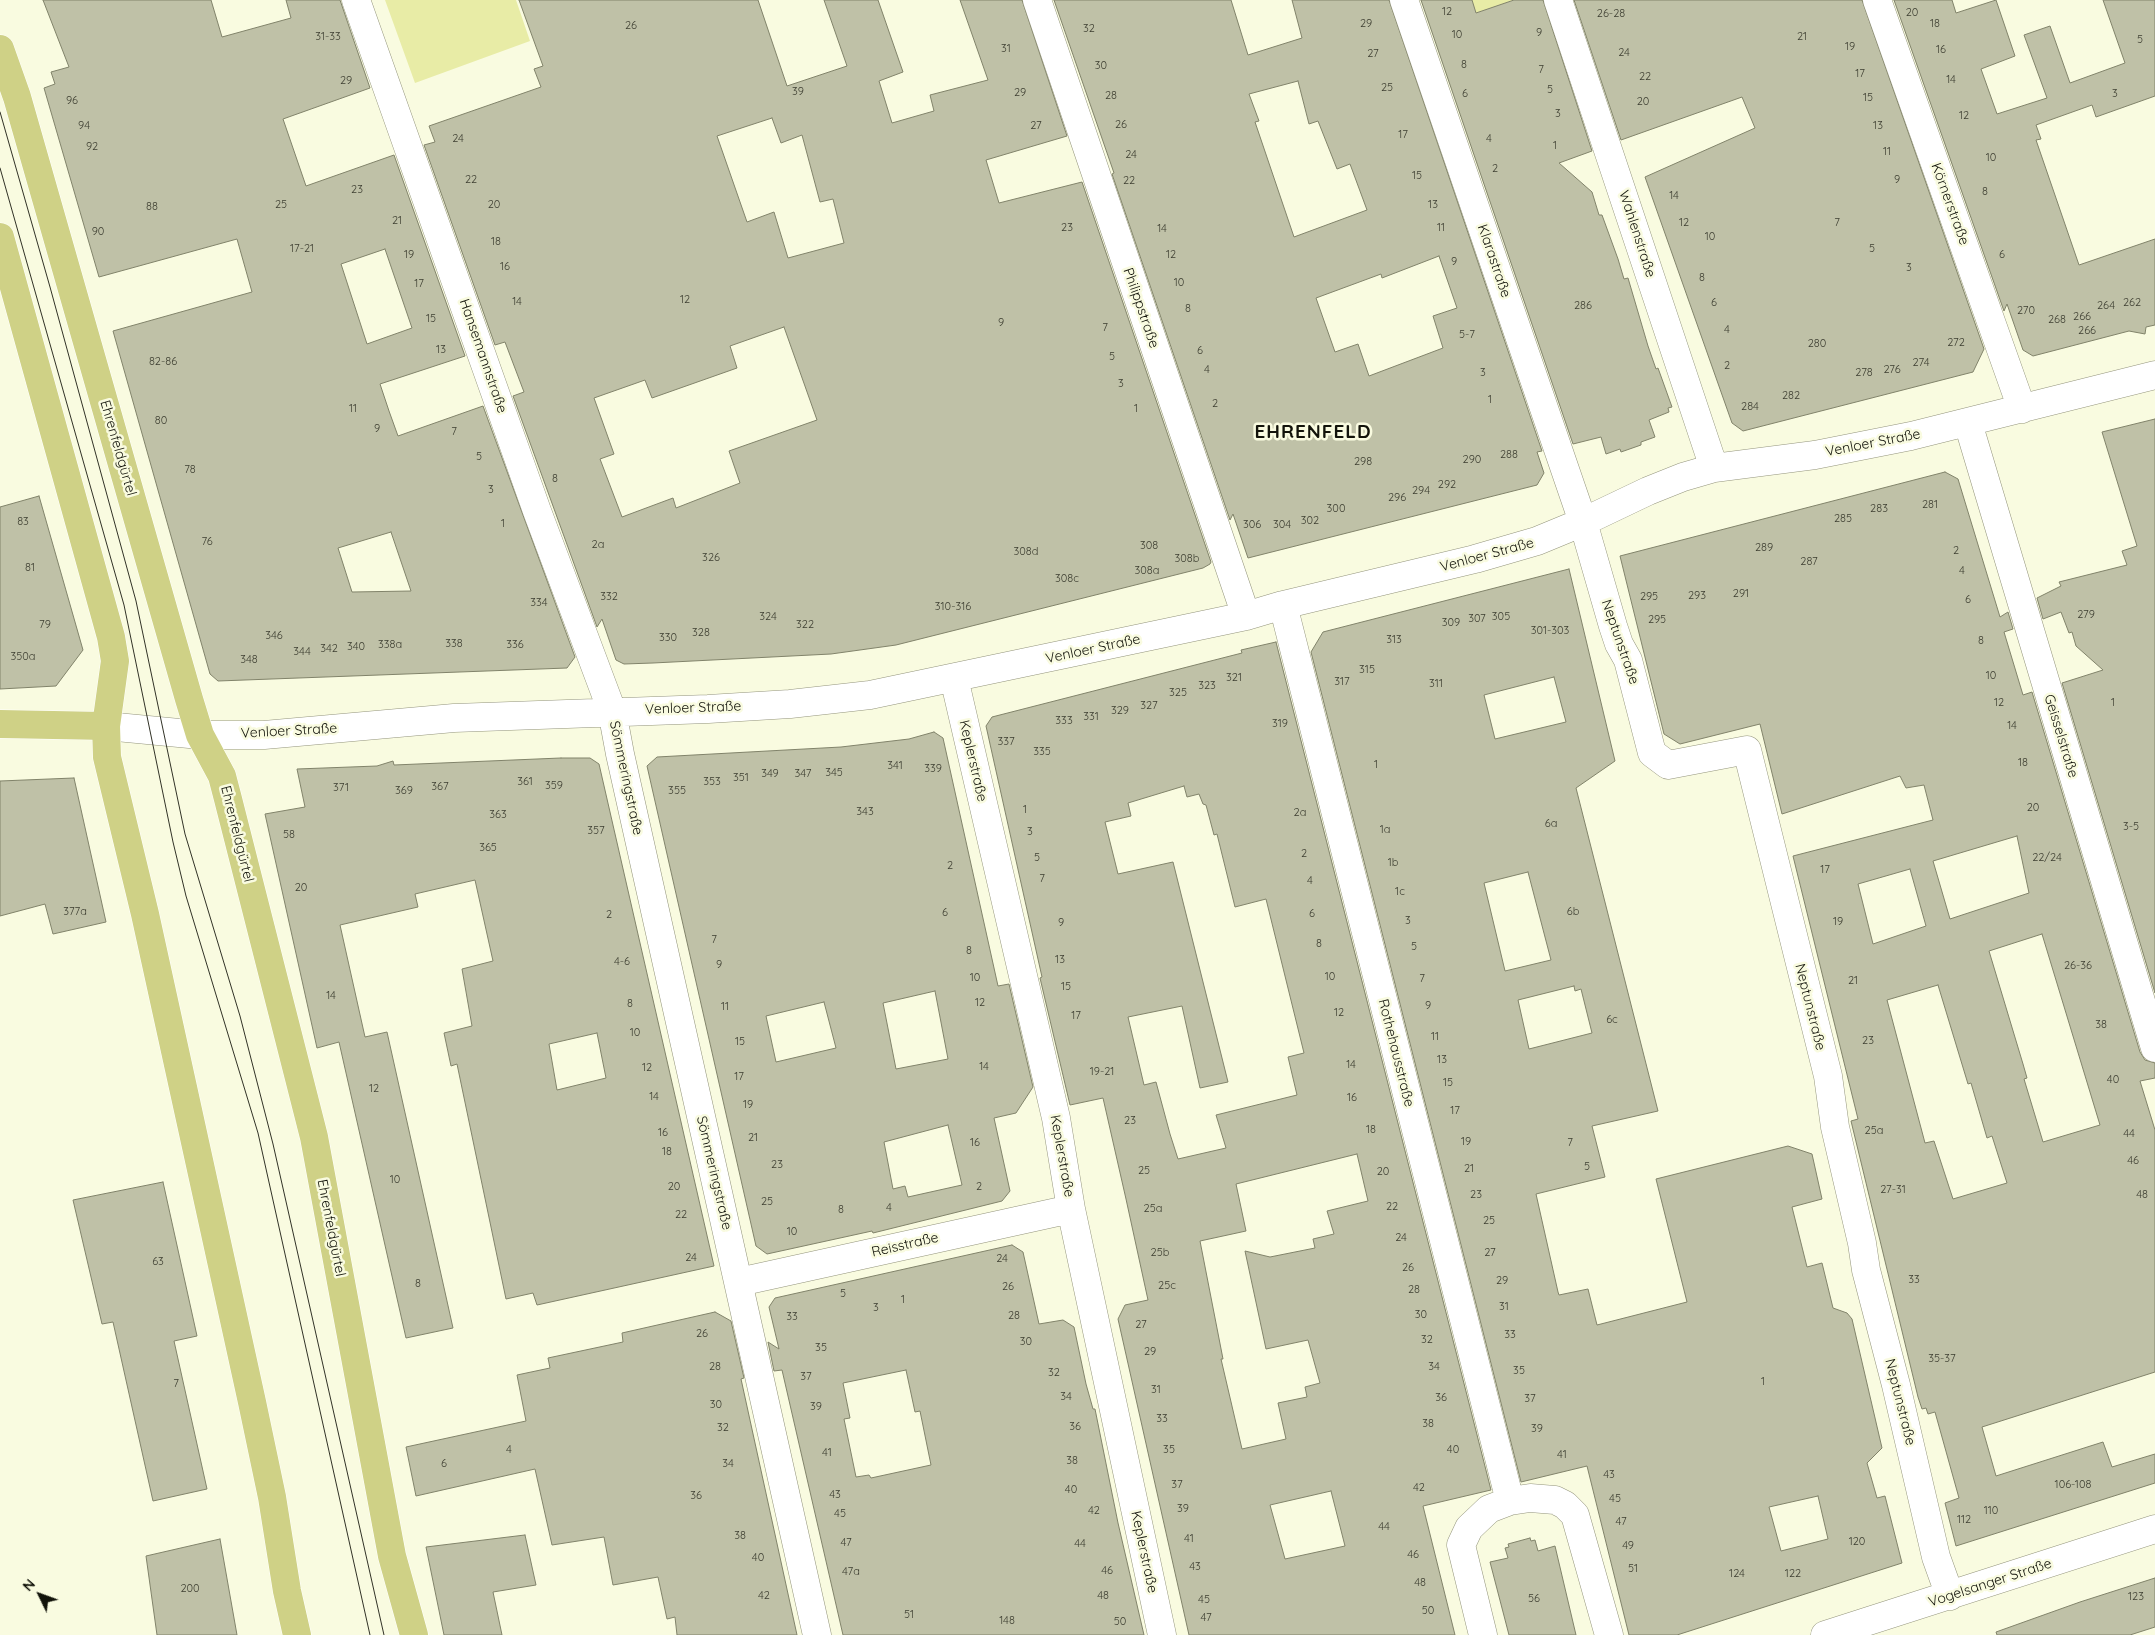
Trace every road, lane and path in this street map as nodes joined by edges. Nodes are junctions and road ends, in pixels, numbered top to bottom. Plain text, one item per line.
1 (356, 0) edge
2 (1036, 0) edge
3 (1404, 0) edge
4 (1558, 0) edge
5 (1877, 0) edge
6 (0, 49) edge
7 (0, 237) edge
8 (2155, 376) edge
9 (2022, 409) junction
10 (1968, 423) junction
11 (1714, 468) junction
12 (1584, 522) junction
13 (1283, 605) junction
14 (1246, 616) junction
15 (954, 678) junction
16 (612, 711) junction
17 (0, 724) edge
18 (106, 726) junction
19 (200, 735) junction
20 (2155, 1048) edge
21 (1071, 1209) junction
22 (738, 1282) junction
23 (1510, 1501) junction
24 (2155, 1529) edge
25 (1950, 1596) junction
26 (1832, 1634) edge
27 (297, 1635) edge
28 (414, 1635) edge
29 (817, 1635) edge
30 (1162, 1635) edge
31 (1483, 1635) edge
32 (1608, 1635) edge

1 - 16 street, Hansemannstraße
2 - 14 street, Philippstraße
3 - 12 street, Klarastraße
4 - 11 street, Wahlenstraße
5 - 9 street, Körnerstraße
6 - 19 main road, Ehrenfeldgürtel
7 - 18 main road
8 - 9 street, Venloer Straße
9 - 10 street, Venloer Straße
10 - 11 street, Venloer Straße
10 - 20 street, Geisselstraße
11 - 12 street, Venloer Straße
12 - 13 street, Venloer Straße
12 - 25 street, Neptunstraße
13 - 14 street, Venloer Straße
13 - 23 street, Rothehausstraße
14 - 15 street, Venloer Straße
15 - 16 street, Venloer Straße
15 - 21 street, Keplerstraße
16 - 19 street, Venloer Straße
16 - 22 street, Sömmeringstraße
17 - 18 main road, Venloer Straße
18 - 19 street, Venloer Straße
18 - 27 main road
19 - 28 main road, Ehrenfeldgürtel
21 - 22 street, Reisstraße
21 - 30 street, Keplerstraße
22 - 29 street, Sömmeringstraße
23 - 31 street
23 - 32 street
24 - 25 street, Vogelsanger Straße
25 - 26 street, Vogelsanger Straße

